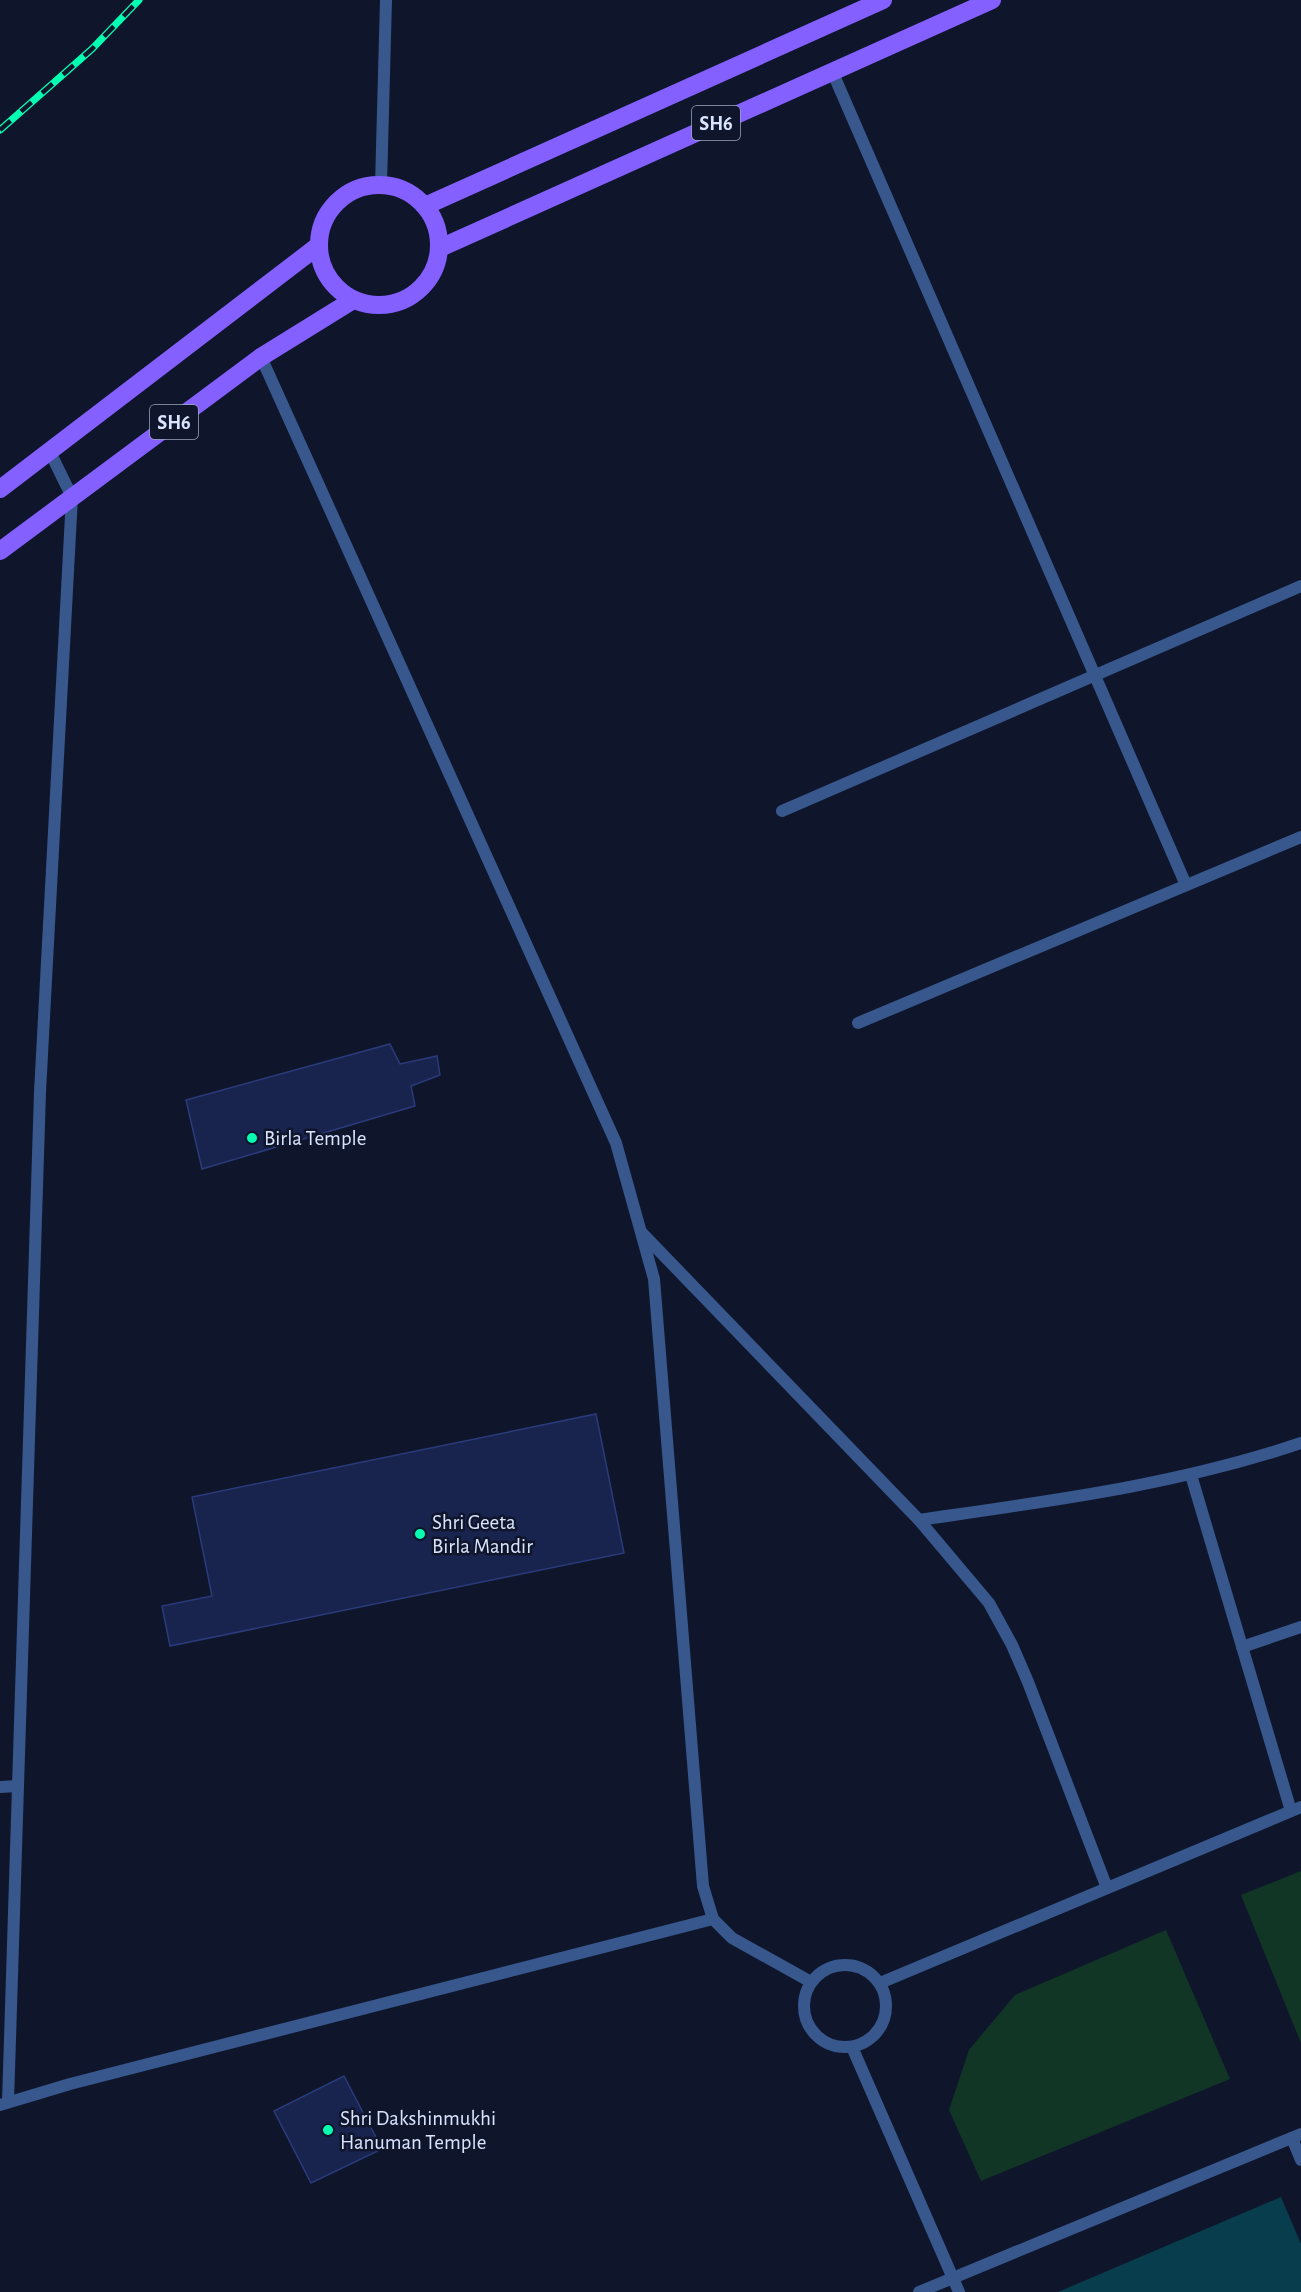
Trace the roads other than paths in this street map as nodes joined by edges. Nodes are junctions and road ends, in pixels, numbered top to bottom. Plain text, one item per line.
1 (386, 0) edge
2 (883, 0) edge
3 (992, 0) edge
4 (832, 71) junction
5 (381, 185) junction
6 (425, 206) junction
7 (318, 246) junction
8 (440, 248) junction
9 (353, 300) junction
10 (261, 357) junction
11 (49, 450) junction
12 (0, 489) edge
13 (72, 497) junction
14 (0, 551) edge
15 (1301, 586) edge
16 (1094, 675) junction
17 (782, 811) dead end
18 (1301, 837) edge
19 (1186, 885) junction
20 (858, 1023) dead end
21 (642, 1233) junction
22 (1301, 1443) edge
23 (1191, 1475) junction
24 (919, 1520) junction
25 (1301, 1627) edge
26 (1242, 1647) junction
27 (18, 1786) junction
28 (0, 1787) edge
29 (1296, 1809) edge
30 (1107, 1888) junction
31 (713, 1919) junction
32 (811, 1982) junction
33 (880, 1983) junction
34 (852, 2047) junction
35 (4, 2104) edge
36 (1297, 2136) edge
37 (1301, 2160) edge
38 (952, 2278) junction
39 (919, 2292) edge
40 (959, 2292) edge

1 - 5 street
2 - 6 main road, SH6
3 - 4 main road, SH6
4 - 8 main road, SH6
4 - 16 street
5 - 6 main road
5 - 7 main road
6 - 8 main road
7 - 9 main road
7 - 11 main road, SH6
8 - 9 main road
9 - 10 main road, SH6
10 - 13 main road, SH6
10 - 21 street
11 - 12 main road, SH6
11 - 13 street
13 - 14 main road, SH6
13 - 27 street
15 - 16 street
16 - 17 street
16 - 19 street
18 - 19 street
19 - 20 street
21 - 24 street
21 - 31 street
22 - 23 street
23 - 24 street
23 - 26 street
24 - 30 street
25 - 26 street
26 - 29 street
27 - 28 street
27 - 35 street
29 - 30 street
30 - 33 street
31 - 32 street
31 - 35 street
32 - 33 street
32 - 34 street
33 - 34 street
34 - 38 street
36 - 37 street
36 - 38 street
38 - 39 street
38 - 40 street

